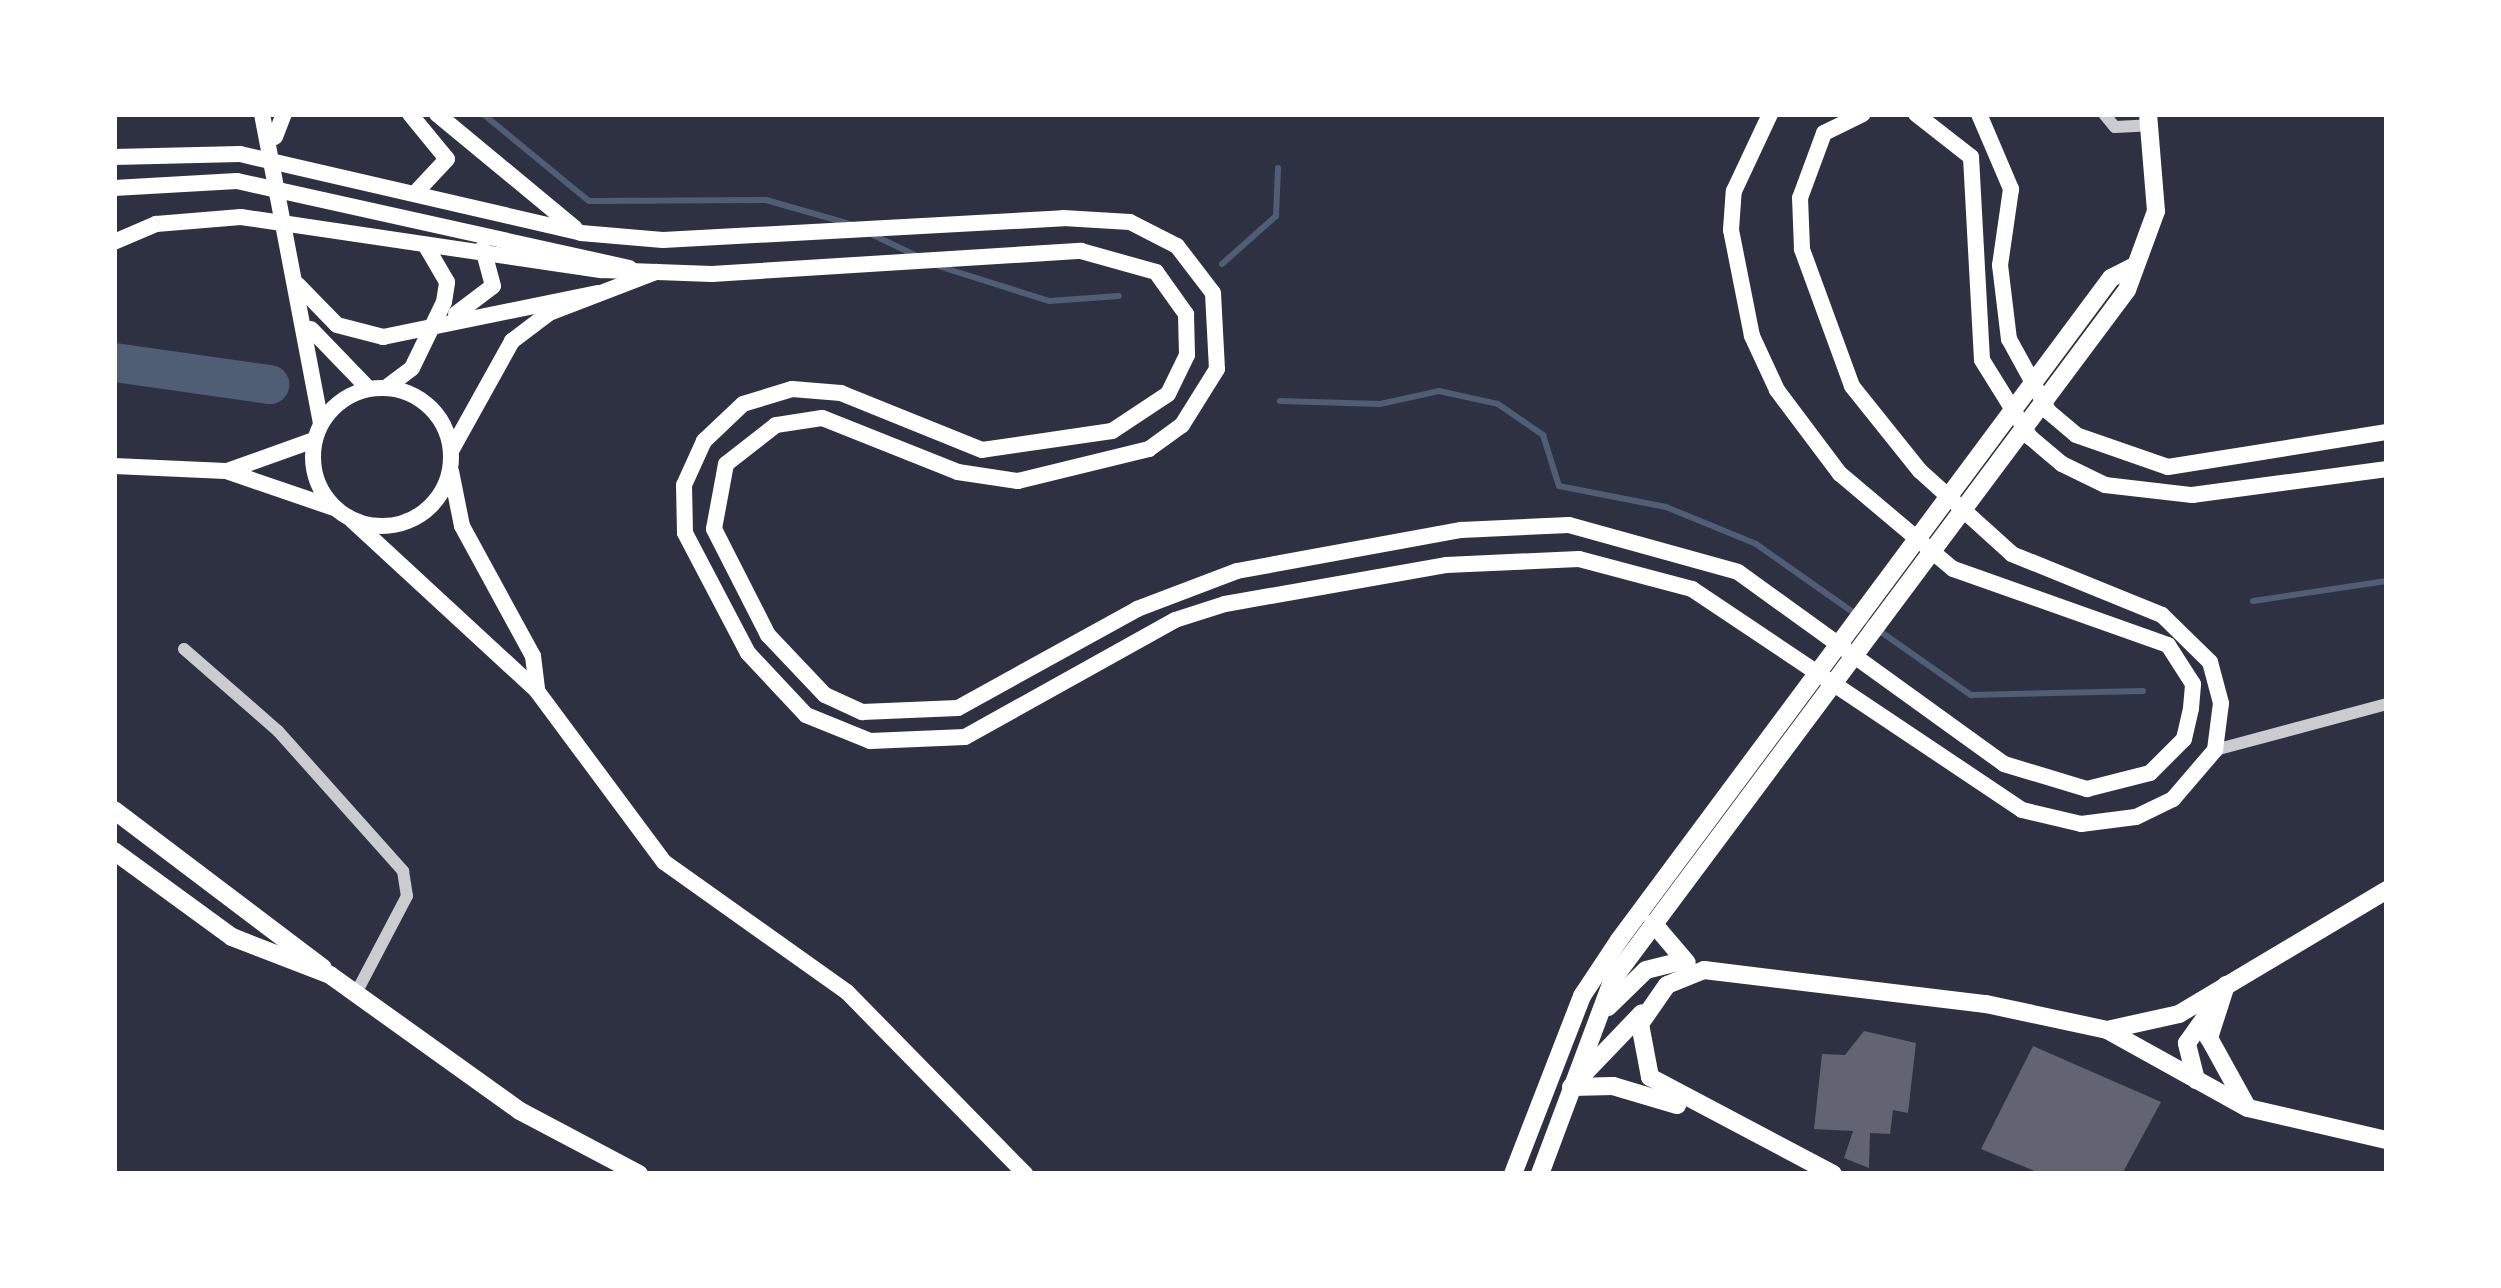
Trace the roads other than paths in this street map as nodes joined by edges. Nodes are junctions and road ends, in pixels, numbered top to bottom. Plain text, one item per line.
1 (262, 114) edge
2 (284, 114) edge
3 (410, 114) edge
4 (436, 114) edge
5 (1771, 114) edge
6 (1862, 114) edge
7 (1916, 114) edge
8 (1979, 114) edge
9 (2104, 114) edge
10 (2149, 120) edge
11 (274, 137) junction
12 (114, 157) edge
13 (114, 188) edge
14 (416, 190) junction
15 (467, 230) junction
16 (580, 232) junction
17 (114, 242) edge
18 (426, 246) junction
19 (488, 254) junction
20 (630, 268) junction
21 (661, 270) junction
22 (298, 285) junction
23 (598, 293) junction
24 (308, 325) junction
25 (436, 325) junction
26 (387, 387) junction
27 (368, 388) junction
28 (322, 422) junction
29 (2387, 432) edge
30 (314, 440) junction
31 (451, 460) junction
32 (114, 466) edge
33 (2387, 469) edge
34 (226, 471) junction
35 (335, 508) junction
36 (352, 520) junction
37 (184, 650) dead end
38 (537, 691) junction
39 (2387, 704) edge
40 (2184, 739) junction
41 (2215, 750) junction
42 (114, 810) edge
43 (114, 851) edge
44 (2387, 890) edge
45 (1650, 916) junction
46 (1682, 961) junction
47 (1704, 970) junction
48 (331, 975) junction
49 (356, 993) junction
50 (2222, 993) junction
51 (1646, 1009) junction
52 (2107, 1030) junction
53 (1584, 1040) junction
54 (1550, 1078) junction
55 (2196, 1080) junction
56 (1571, 1087) junction
57 (2248, 1108) junction
58 (1698, 1112) junction
59 (2387, 1140) edge
60 (640, 1174) edge
61 (1025, 1174) edge
62 (1513, 1174) edge
63 (1540, 1174) edge
64 (1833, 1174) edge

1 - 11 main road
2 - 11 main road
3 - 14 main road
4 - 16 main road
5 - 40 main road
6 - 41 main road
7 - 33 main road
8 - 29 main road
9 - 10 street
10 - 45 main road
11 - 22 main road
12 - 14 main road
13 - 15 main road
14 - 16 main road
15 - 19 main road
15 - 20 main road
16 - 40 main road
17 - 18 main road
18 - 19 main road
18 - 25 main road
19 - 20 main road
19 - 25 main road
20 - 21 main road
21 - 23 main road
21 - 41 main road
22 - 24 main road
22 - 25 main road
23 - 25 main road
23 - 31 main road
24 - 27 main road
24 - 28 main road
25 - 26 main road
26 - 27 main road
26 - 31 main road
27 - 28 main road
28 - 30 main road
30 - 34 main road
30 - 35 main road
31 - 36 main road
31 - 38 main road
32 - 34 main road
34 - 35 main road
35 - 36 main road
36 - 38 main road
37 - 49 street
38 - 61 main road
39 - 41 street
40 - 41 main road
42 - 48 main road
43 - 48 main road
44 - 50 main road
45 - 46 main road
45 - 53 main road
45 - 54 main road
46 - 47 main road
46 - 53 main road
47 - 51 main road
47 - 52 main road
48 - 49 main road
49 - 60 main road
50 - 52 main road
50 - 55 main road
50 - 57 main road
51 - 56 main road
51 - 58 main road
52 - 55 main road
53 - 54 main road
53 - 56 main road
54 - 62 main road
55 - 57 main road
56 - 58 main road
56 - 63 main road
57 - 59 main road
58 - 64 main road

